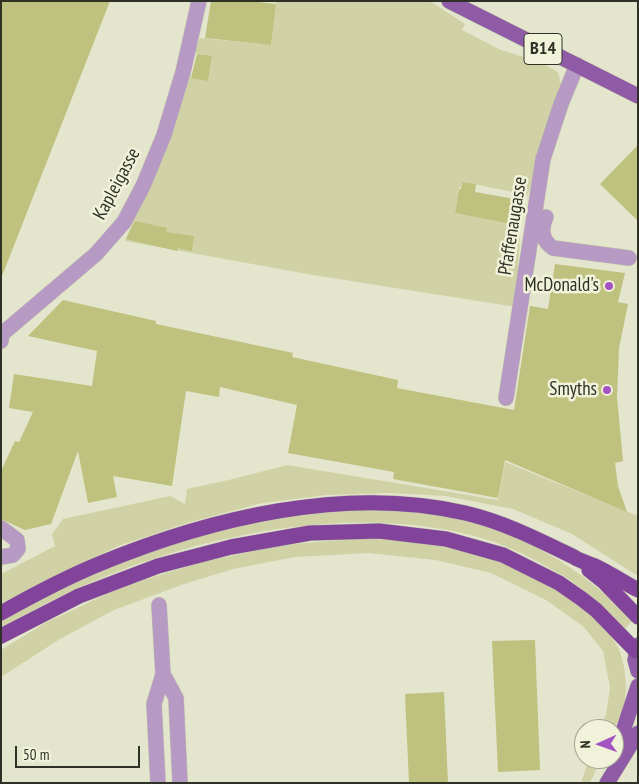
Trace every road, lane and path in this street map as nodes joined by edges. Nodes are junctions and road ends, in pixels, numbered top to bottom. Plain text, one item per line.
1 (199, 1) edge
2 (449, 1) edge
3 (577, 65) junction
4 (638, 96) edge
5 (546, 217) dead end
6 (629, 258) dead end
7 (1, 341) edge
8 (506, 398) dead end
9 (1, 528) edge
10 (1, 556) edge
11 (576, 559) junction
12 (638, 590) edge
13 (160, 604) dead end
14 (1, 613) edge
15 (638, 617) edge
16 (1, 636) edge
17 (637, 648) edge
18 (638, 671) edge
19 (163, 674) junction
20 (638, 686) edge
21 (624, 728) edge
22 (638, 733) edge
23 (608, 781) edge
24 (158, 783) edge
25 (180, 783) edge

1 - 7 street, Kapleigasse
2 - 3 main road, B14
3 - 4 main road, B14
3 - 8 street, Pfaffenaugasse
5 - 6 street
9 - 10 street
11 - 12 highway
11 - 14 highway
11 - 15 highway
13 - 19 street
16 - 17 highway
17 - 18 main road
19 - 24 street
19 - 25 street
20 - 21 main road
22 - 23 main road

